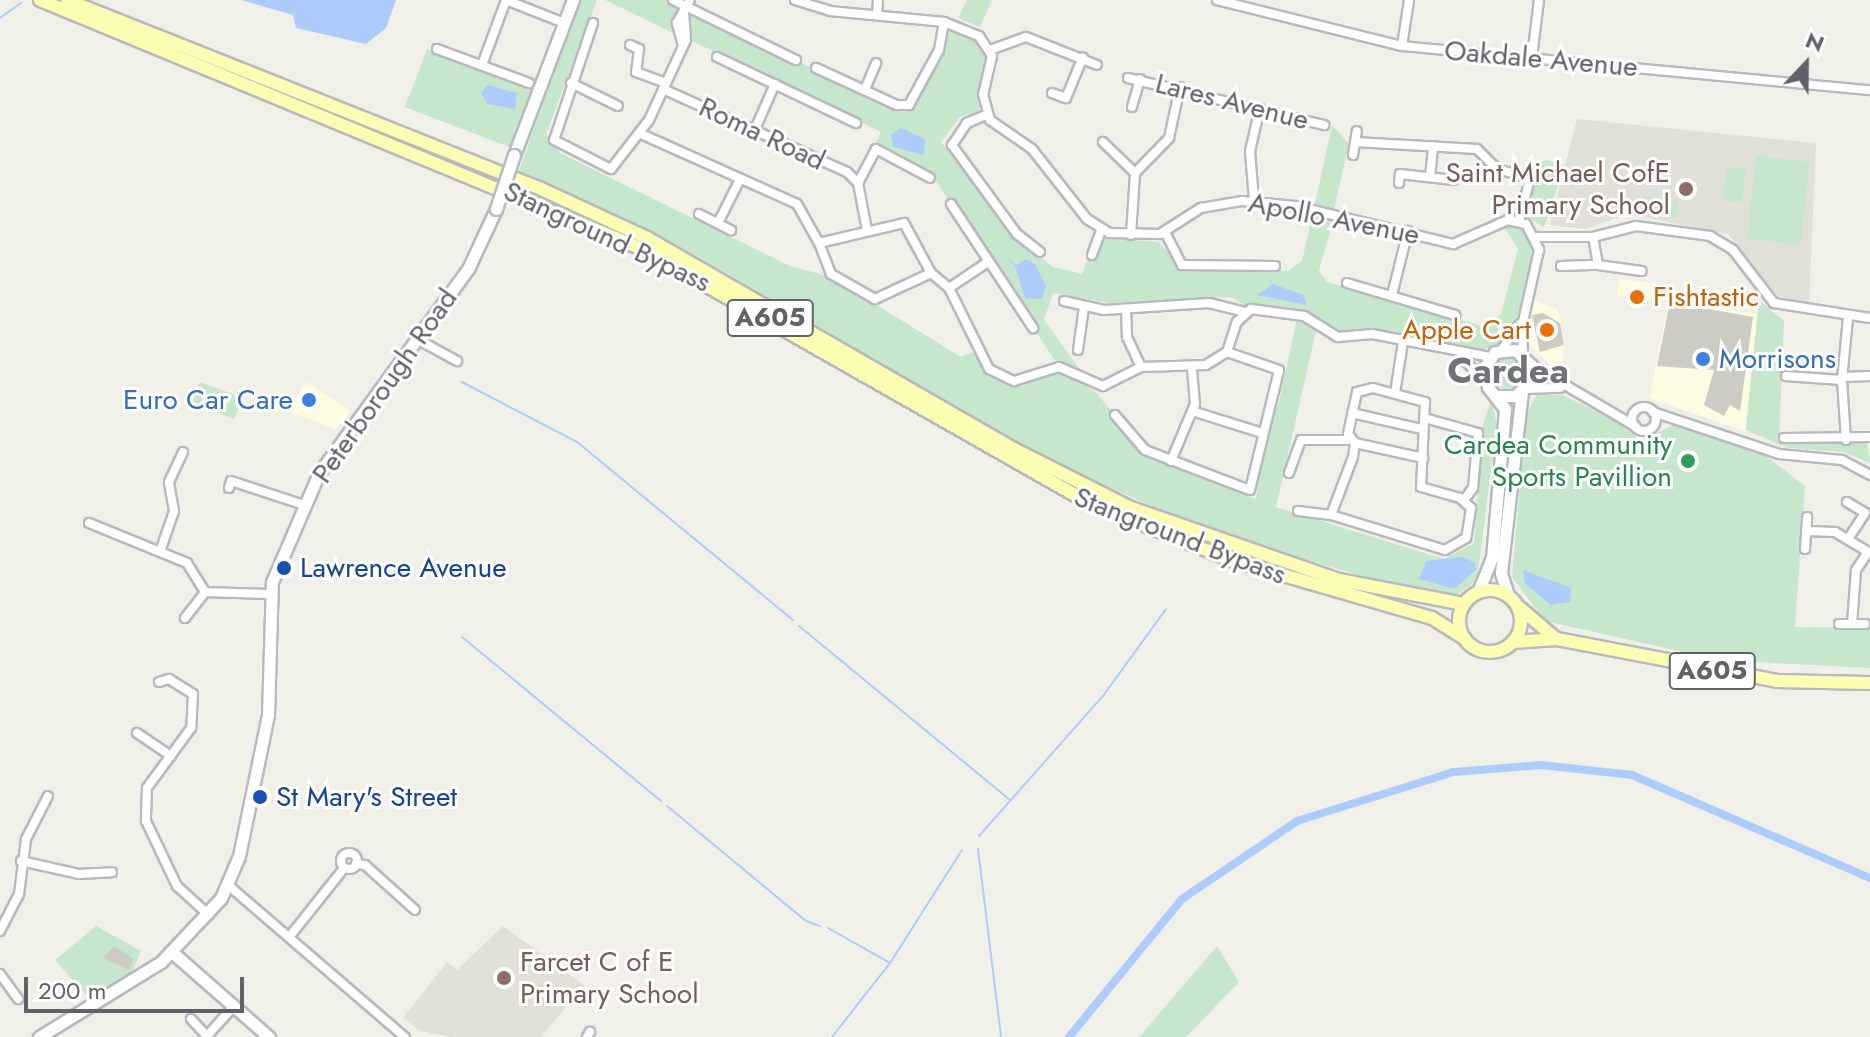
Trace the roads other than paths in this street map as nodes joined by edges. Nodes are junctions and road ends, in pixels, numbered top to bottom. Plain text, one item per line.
1 (40, 0) edge
2 (67, 0) edge
3 (506, 0) edge
4 (573, 0) edge
5 (673, 0) edge
6 (795, 0) edge
7 (878, 0) edge
8 (1217, 0) edge
9 (1409, 0) edge
10 (1539, 0) edge
11 (812, 3) edge
12 (687, 6) edge
13 (877, 15) junction
14 (944, 22) junction
15 (564, 23) junction
16 (593, 23) dead end
17 (630, 45) dead end
18 (1402, 46) junction
19 (437, 49) dead end
20 (990, 50) junction
21 (717, 57) dead end
22 (1083, 57) junction
23 (1532, 57) junction
24 (796, 60) dead end
25 (876, 63) dead end
26 (482, 65) junction
27 (1097, 65) dead end
28 (816, 68) dead end
29 (1128, 78) dead end
30 (1140, 79) junction
31 (529, 83) dead end
32 (571, 83) junction
33 (775, 84) junction
34 (664, 86) junction
35 (866, 87) junction
36 (1180, 87) junction
37 (1870, 90) edge
38 (1052, 93) dead end
39 (618, 106) dead end
40 (1132, 107) dead end
41 (1260, 108) junction
42 (988, 114) junction
43 (856, 123) dead end
44 (1324, 125) dead end
45 (756, 127) junction
46 (1357, 131) dead end
47 (639, 133) junction
48 (1103, 142) dead end
49 (1355, 142) junction
50 (1433, 146) junction
51 (1353, 155) dead end
52 (1135, 173) junction
53 (1430, 177) junction
54 (930, 178) dead end
55 (740, 179) junction
56 (1454, 180) dead end
57 (858, 183) junction
58 (1399, 183) dead end
59 (1254, 200) junction
60 (951, 204) dead end
61 (699, 214) dead end
62 (1519, 221) junction
63 (718, 223) junction
64 (731, 230) dead end
65 (867, 230) junction
66 (1101, 230) junction
67 (1408, 231) junction
68 (1165, 232) junction
69 (1131, 235) junction
70 (1537, 237) junction
71 (1593, 237) junction
72 (819, 243) junction
73 (1040, 252) dead end
74 (1092, 255) dead end
75 (988, 262) junction
76 (1598, 265) junction
77 (1275, 266) dead end
78 (1561, 266) dead end
79 (1642, 271) dead end
80 (931, 273) junction
81 (1347, 283) dead end
82 (949, 288) junction
83 (1392, 295) junction
84 (1440, 298) dead end
85 (1064, 301) dead end
86 (1084, 307) junction
87 (1437, 308) junction
88 (1126, 309) junction
89 (1245, 312) junction
90 (1455, 315) dead end
91 (1524, 316) junction
92 (1848, 318) junction
93 (1870, 318) edge
94 (1033, 328) dead end
95 (415, 338) junction
96 (1403, 342) junction
97 (1502, 349) junction
98 (1078, 350) dead end
99 (1227, 352) junction
100 (1454, 353) junction
101 (1523, 354) junction
102 (1490, 357) junction
103 (457, 361) dead end
104 (1531, 365) junction
105 (1141, 367) junction
106 (1192, 368) junction
107 (1786, 376) dead end
108 (1870, 376) edge
109 (1842, 378) junction
110 (1484, 380) junction
111 (1524, 390) junction
112 (1572, 392) junction
113 (1395, 393) junction
114 (1500, 396) junction
115 (1192, 411) junction
116 (1609, 411) junction
117 (1635, 411) junction
118 (1653, 412) junction
119 (1352, 413) junction
120 (1115, 415) dead end
121 (1428, 419) junction
122 (1682, 420) junction
123 (1635, 426) junction
124 (1654, 426) junction
125 (1422, 429) junction
126 (1259, 432) junction
127 (1870, 437) edge
128 (1784, 438) dead end
129 (1846, 440) junction
130 (1352, 441) junction
131 (183, 452) dead end
132 (1423, 458) junction
133 (1171, 461) junction
134 (1289, 473) dead end
135 (1870, 475) edge
136 (229, 488) dead end
137 (1464, 500) junction
138 (1847, 502) dead end
139 (304, 505) junction
140 (1298, 511) dead end
141 (1331, 515) junction
142 (1807, 517) dead end
143 (89, 523) dead end
144 (1806, 531) junction
145 (1849, 538) junction
146 (1805, 549) dead end
147 (160, 552) junction
148 (1869, 553) edge
149 (205, 592) junction
150 (1478, 592) junction
151 (268, 594) junction
152 (1508, 595) junction
153 (1464, 604) junction
154 (1519, 607) junction
155 (185, 618) dead end
156 (1839, 624) dead end
157 (1852, 624) junction
158 (1865, 624) dead end
159 (1464, 638) junction
160 (1557, 639) junction
161 (1513, 642) junction
162 (159, 682) dead end
163 (1870, 683) edge
164 (137, 733) dead end
165 (171, 756) junction
166 (48, 796) dead end
167 (21, 861) junction
168 (356, 864) junction
169 (344, 868) junction
170 (112, 872) dead end
171 (228, 885) junction
172 (415, 910) dead end
173 (209, 916) junction
174 (0, 931) edge
175 (290, 936) junction
176 (173, 953) junction
177 (0, 974) edge
178 (17, 994) dead end
179 (231, 1009) junction
180 (191, 1019) dead end
181 (207, 1036) edge
182 (39, 1037) edge
183 (269, 1037) edge
184 (405, 1037) edge

1 - 159 main road, Stanground Bypass / A605
2 - 153 main road, Stanground Bypass / A605
3 - 15 street
3 - 26 street
4 - 15 main road, Peterborough Road
5 - 12 street
6 - 11 street
7 - 13 street
8 - 18 street, Oakdale Avenue
9 - 18 street
10 - 23 street
11 - 13 street
12 - 24 street
12 - 34 street
13 - 14 street
14 - 20 street
14 - 35 street
15 - 95 main road, Peterborough Road, bridge
16 - 32 street
17 - 34 street, Roma Road
18 - 23 street, Oakdale Avenue
19 - 26 street
20 - 22 street
20 - 42 street
21 - 33 street
22 - 27 street
22 - 38 street
23 - 37 street, Oakdale Avenue
25 - 35 street
26 - 31 street
28 - 35 street
29 - 30 street, Lares Avenue
30 - 36 street, Lares Avenue
30 - 40 street, Lares Avenue
32 - 39 street
32 - 47 street
33 - 43 street
33 - 45 street
34 - 45 street, Roma Road
34 - 47 street
36 - 41 street, Lares Avenue
36 - 52 street
41 - 44 street, Lares Avenue
41 - 59 street
42 - 66 street
42 - 73 street
45 - 57 street, Roma Road
46 - 49 street
47 - 55 street
48 - 52 street
49 - 50 street
49 - 51 street
50 - 53 street
50 - 62 street
52 - 69 street
53 - 56 street
53 - 58 street
54 - 57 street
55 - 63 street
55 - 72 street
57 - 65 street, Roma Road
59 - 67 street, Apollo Avenue
59 - 68 street, Apollo Avenue
60 - 75 street
61 - 63 street
62 - 67 street, Apollo Avenue
62 - 70 street
63 - 64 street
65 - 72 street
65 - 80 street
66 - 69 street, Apollo Avenue
66 - 74 street
67 - 83 street
68 - 69 street, Apollo Avenue
68 - 77 street
70 - 71 street
70 - 91 street
71 - 76 street
71 - 92 street
72 - 80 street
75 - 82 street
75 - 94 street
76 - 78 street
76 - 79 street
80 - 82 street
81 - 83 street
82 - 105 street
83 - 87 street
84 - 87 street
85 - 86 street
86 - 88 street
86 - 98 street
87 - 90 street
88 - 89 street
88 - 105 street
89 - 96 street
89 - 99 street
91 - 97 street
91 - 101 street
92 - 93 street
92 - 109 street
95 - 103 street
95 - 139 main road, Peterborough Road
96 - 100 street
96 - 113 street
97 - 101 main road
97 - 102 main road
99 - 106 street
99 - 126 street
100 - 102 street
100 - 110 street
101 - 104 main road
102 - 110 main road
104 - 111 main road
104 - 112 street
105 - 106 street
106 - 115 street
107 - 109 street
108 - 109 street
109 - 129 street
110 - 114 main road
111 - 112 street
111 - 114 main road
111 - 152 main road
112 - 116 street
113 - 119 street
113 - 121 street
114 - 150 main road
115 - 126 street
115 - 133 street
116 - 117 street
116 - 123 street
117 - 118 street
117 - 123 street
118 - 122 street
118 - 124 street
119 - 125 street
119 - 130 street
120 - 133 street
121 - 125 street
121 - 137 street
122 - 124 street
122 - 135 street
123 - 124 street
125 - 132 street
126 - 133 street
127 - 129 street
128 - 129 street
130 - 132 street
130 - 134 street
130 - 141 street
131 - 147 street
132 - 137 street
136 - 139 street
137 - 141 street
138 - 145 street
139 - 151 main road, Peterborough Road
140 - 141 street
142 - 144 street
143 - 147 street
144 - 145 street
144 - 146 street
145 - 148 street
147 - 149 street
148 - 157 street
149 - 151 street
149 - 155 street
150 - 152 main road
150 - 153 main road
151 - 171 main road, Peterborough Road
152 - 154 main road
153 - 159 main road
154 - 160 main road, A605
154 - 161 main road
156 - 157 street
157 - 158 street
159 - 161 main road
160 - 161 main road, A605
160 - 163 main road, A605
162 - 165 street
164 - 165 street
165 - 173 street
166 - 167 street
167 - 170 street
167 - 174 street
168 - 169 street
168 - 169 street
168 - 172 street
169 - 175 street
171 - 173 main road, Peterborough Road
171 - 175 street
173 - 176 main road, Peterborough Road
175 - 184 street
176 - 179 main road
176 - 182 main road, Peterborough Road
177 - 178 street
179 - 181 street
179 - 183 main road
180 - 181 street

